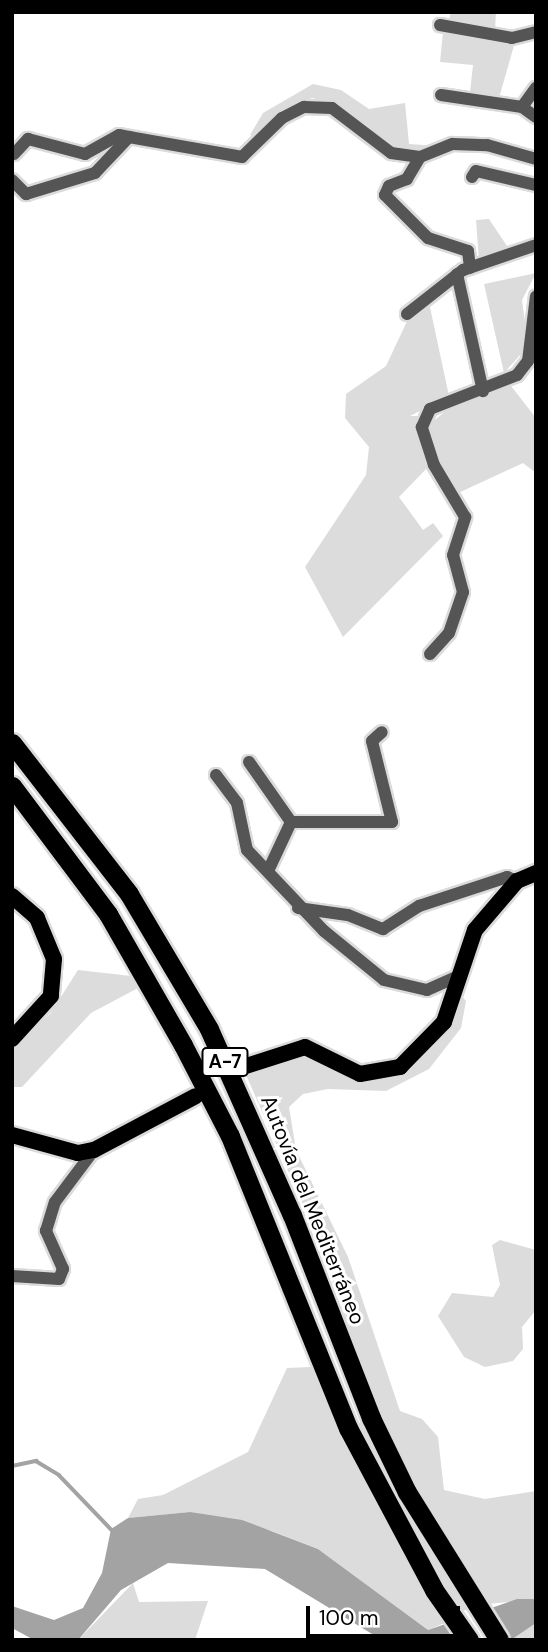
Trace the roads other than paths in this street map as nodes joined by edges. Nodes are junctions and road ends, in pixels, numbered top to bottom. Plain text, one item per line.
1 (440, 25) dead end
2 (536, 32) edge
3 (536, 88) edge
4 (441, 95) dead end
5 (522, 107) junction
6 (536, 117) edge
7 (129, 137) junction
8 (14, 154) dead end
9 (419, 157) junction
10 (536, 159) edge
11 (472, 177) dead end
12 (12, 180) edge
13 (536, 185) edge
14 (536, 245) edge
15 (470, 268) junction
16 (457, 274) junction
17 (536, 296) edge
18 (407, 314) dead end
19 (483, 391) junction
20 (430, 654) dead end
21 (382, 732) dead end
22 (12, 743) edge
23 (249, 762) dead end
24 (216, 775) dead end
25 (12, 786) edge
26 (291, 822) junction
27 (268, 871) junction
28 (535, 873) edge
29 (517, 881) junction
30 (12, 896) edge
31 (298, 908) junction
32 (456, 977) junction
33 (12, 1039) edge
34 (243, 1067) dead end
35 (196, 1096) dead end
36 (12, 1135) edge
37 (94, 1150) junction
38 (12, 1276) edge
39 (469, 1640) edge
40 (499, 1640) edge

1 - 2 street
3 - 5 street
4 - 5 street
5 - 6 street
7 - 8 street
7 - 9 street
7 - 12 street
9 - 10 street
9 - 15 street
11 - 13 street
14 - 15 street
15 - 16 street
16 - 18 street
16 - 19 street
17 - 19 street
19 - 20 street
21 - 26 street
22 - 40 highway, Autovía del Mediterráneo / A-7
23 - 26 street
24 - 27 street
25 - 39 highway, A-7
26 - 27 street
27 - 31 street
28 - 29 main road
29 - 31 street
29 - 32 main road
30 - 33 main road
31 - 32 street
32 - 34 main road
35 - 37 main road
36 - 37 main road
37 - 38 street

